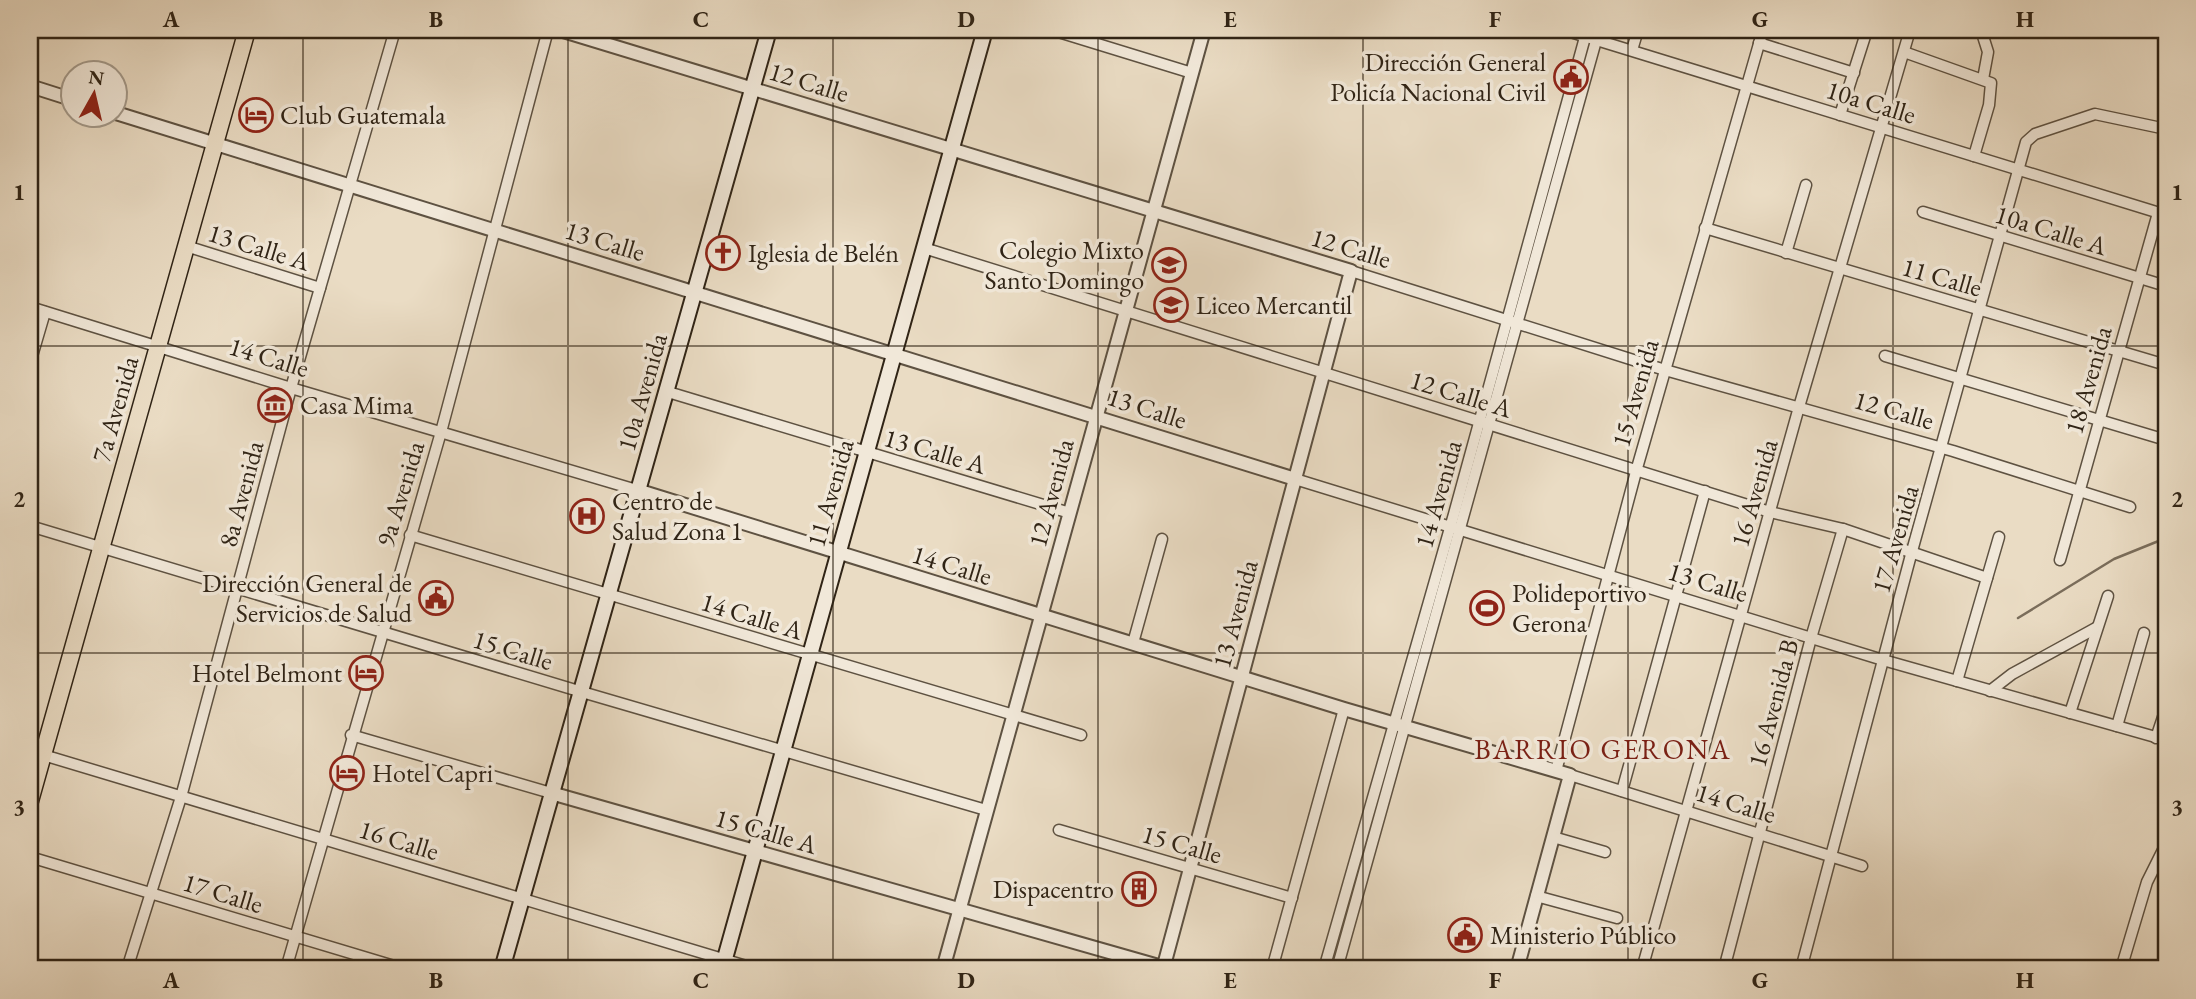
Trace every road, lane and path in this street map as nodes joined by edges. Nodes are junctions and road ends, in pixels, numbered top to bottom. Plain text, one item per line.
1 (247, 30) edge
2 (396, 30) edge
3 (548, 30) edge
4 (560, 30) edge
5 (769, 30) edge
6 (985, 30) edge
7 (1052, 30) edge
8 (1204, 30) edge
9 (1564, 30) edge
10 (1638, 30) edge
11 (1763, 30) edge
12 (1867, 30) edge
13 (1910, 30) edge
14 (1981, 30) edge
15 (1592, 34) edge
16 (1759, 43) junction
17 (1632, 50) junction
18 (1904, 52) junction
19 (1192, 73) junction
20 (1854, 73) junction
21 (1987, 81) junction
22 (30, 86) edge
23 (1747, 86) junction
24 (752, 89) junction
25 (60, 96) edge
26 (1840, 115) junction
27 (130, 117) edge
28 (1881, 127) junction
29 (2166, 128) edge
30 (215, 144) junction
31 (951, 149) junction
32 (1974, 156) junction
33 (2017, 169) junction
34 (1806, 185) dead end
35 (350, 186) junction
36 (1153, 211) junction
37 (1923, 212) dead end
38 (2162, 214) edge
39 (1705, 229) junction
40 (493, 230) junction
41 (1999, 235) junction
42 (186, 246) junction
43 (923, 248) junction
44 (1786, 253) junction
45 (1839, 269) junction
46 (1351, 271) junction
47 (2138, 279) junction
48 (2166, 286) edge
49 (320, 288) junction
50 (695, 292) junction
51 (30, 307) edge
52 (1980, 311) junction
53 (45, 312) junction
54 (1125, 312) junction
55 (1512, 324) junction
56 (158, 346) junction
57 (2118, 351) junction
58 (894, 354) junction
59 (1885, 356) dead end
60 (30, 363) edge
61 (2166, 365) edge
62 (1665, 370) junction
63 (1323, 374) junction
64 (1961, 381) junction
65 (291, 388) junction
66 (668, 392) junction
67 (1799, 407) junction
68 (1096, 415) junction
69 (2099, 421) junction
70 (1484, 423) junction
71 (441, 432) junction
72 (2166, 440) edge
73 (1942, 448) junction
74 (866, 453) junction
75 (1637, 468) junction
76 (1295, 479) junction
77 (640, 491) junction
78 (1705, 491) junction
79 (2078, 493) junction
80 (2130, 507) dead end
81 (1770, 512) junction
82 (1070, 513) junction
83 (30, 526) edge
84 (1455, 528) junction
85 (1843, 529) junction
86 (410, 535) junction
87 (1999, 537) dead end
88 (1162, 539) dead end
89 (101, 548) junction
90 (1912, 551) junction
91 (838, 554) junction
92 (2060, 560) dead end
93 (1608, 575) junction
94 (1987, 578) junction
95 (237, 589) junction
96 (610, 593) junction
97 (1675, 596) junction
98 (2108, 596) dead end
99 (1041, 615) junction
100 (1741, 616) junction
101 (2096, 628) junction
102 (381, 632) junction
103 (2144, 633) dead end
104 (1811, 638) junction
105 (1133, 643) junction
106 (810, 656) junction
107 (1883, 660) junction
108 (1241, 677) junction
109 (1957, 681) junction
110 (1990, 691) junction
111 (582, 692) junction
112 (2166, 708) edge
113 (1345, 709) junction
114 (2070, 713) junction
115 (1012, 717) junction
116 (1400, 724) junction
117 (2117, 726) junction
118 (351, 735) junction
119 (1081, 735) dead end
120 (2161, 739) edge
121 (783, 750) junction
122 (36, 753) edge
123 (1556, 771) junction
124 (1570, 775) junction
125 (1622, 792) junction
126 (551, 793) junction
127 (181, 797) junction
128 (30, 801) edge
129 (986, 810) junction
130 (1686, 811) junction
131 (1059, 830) dead end
132 (1760, 834) junction
133 (1553, 837) junction
134 (322, 839) junction
135 (2166, 844) edge
136 (755, 851) junction
137 (1605, 852) dead end
138 (1832, 855) junction
139 (30, 858) edge
140 (1862, 866) dead end
141 (1190, 868) junction
142 (149, 893) junction
143 (1536, 896) junction
144 (1292, 898) junction
145 (521, 899) junction
146 (959, 909) junction
147 (1617, 918) dead end
148 (295, 937) junction
149 (723, 965) edge
150 (127, 969) edge
151 (286, 969) edge
152 (404, 969) edge
153 (502, 969) edge
154 (756, 969) edge
155 (943, 969) edge
156 (1165, 969) edge
157 (1272, 969) edge
158 (1324, 969) edge
159 (1337, 969) edge
160 (1520, 969) edge
161 (1642, 969) edge
162 (1724, 969) edge
163 (1801, 969) edge
164 (2121, 969) edge

1 - 30 main road, 7a Avenida
2 - 35 street, 8a Avenida
3 - 40 street, 9a Avenida
4 - 24 street, 12 Calle
5 - 24 main road, 10a Avenida
6 - 31 main road, 11 Avenida
7 - 19 street
8 - 19 street, 12 Avenida
9 - 15 street, 10a Calle
10 - 17 street
11 - 16 street, 15 Avenida
12 - 20 street
13 - 18 street, 16 Avenida
14 - 21 street
15 - 17 street, 10a Calle
15 - 55 street, 14 Avenida
16 - 20 street
16 - 23 street, 15 Avenida
17 - 23 street, 10a Calle
18 - 21 street
18 - 28 street, 16 Avenida
19 - 36 street, 12 Avenida
20 - 26 street
21 - 32 street
22 - 25 street
23 - 26 street, 10a Calle
23 - 39 street, 15 Avenida
24 - 31 street, 12 Calle
24 - 50 main road, 10a Avenida
26 - 28 street, 10a Calle
27 - 30 street, 13 Calle
28 - 32 street, 10a Calle
28 - 45 street, 16 Avenida
29 - 33 street, 17 Avenida
30 - 35 street, 13 Calle
30 - 42 main road, 7a Avenida
31 - 36 street, 12 Calle
31 - 43 main road, 11 Avenida
32 - 33 street, 10a Calle
33 - 38 street, 10a Calle
33 - 41 street, 17 Avenida
34 - 44 street
35 - 40 street, 13 Calle
35 - 49 street, 8a Avenida
36 - 46 street, 12 Calle
36 - 54 street, 12 Avenida
37 - 41 street, 10a Calle A
38 - 47 street, 18 Avenida
39 - 44 street, 11 Calle
39 - 62 street, 15 Avenida
40 - 50 street, 13 Calle
40 - 71 street, 9a Avenida
41 - 47 street, 10a Calle A
41 - 52 street, 17 Avenida
42 - 49 street, 13 Calle A
42 - 56 main road, 7a Avenida
43 - 54 street, 12 Calle A
43 - 58 main road, 11 Avenida
44 - 45 street, 11 Calle
45 - 52 street, 11 Calle
45 - 67 street, 16 Avenida
46 - 55 street, 12 Calle
46 - 63 street, 13 Avenida
47 - 48 street, 10a Calle A
47 - 57 street, 18 Avenida
49 - 65 street, 8a Avenida
50 - 58 street, 13 Calle
50 - 66 main road, 10a Avenida
51 - 53 street, 14 Calle
52 - 57 street, 11 Calle
52 - 64 street, 17 Avenida
53 - 56 street, 14 Calle
53 - 60 street
54 - 63 street, 12 Calle A
54 - 68 street, 12 Avenida
55 - 62 street, 12 Calle
55 - 70 street, 14 Avenida
56 - 65 street, 14 Calle
56 - 89 main road, 7a Avenida
57 - 61 street, 11 Calle
57 - 69 street, 18 Avenida
58 - 68 street, 13 Calle
58 - 74 main road, 11 Avenida
59 - 64 street
62 - 67 street, 12 Calle
62 - 75 street, 15 Avenida
63 - 70 street, 12 Calle A
63 - 76 street, 13 Avenida
64 - 69 street
64 - 73 street, 17 Avenida
65 - 71 street, 14 Calle
65 - 95 street, 8a Avenida
66 - 74 street, 13 Calle A
66 - 77 main road, 10a Avenida
67 - 73 street, 12 Calle
67 - 81 street, 16 Avenida
68 - 76 street, 13 Calle
68 - 82 street, 12 Avenida
69 - 72 street
69 - 79 street, 18 Avenida
70 - 75 street, 12 Calle A
70 - 84 street, 14 Avenida
71 - 77 street, 14 Calle
71 - 86 street, 9a Avenida
73 - 79 street, 12 Calle
73 - 90 street, 17 Avenida
74 - 82 street, 13 Calle A
74 - 91 main road, 11 Avenida
75 - 78 street, 12 Calle A
75 - 93 street, 15 Avenida
76 - 84 street, 13 Calle
76 - 108 street, 13 Avenida
77 - 91 street, 14 Calle
77 - 96 main road, 10a Avenida
78 - 81 street, 12 Calle A
78 - 97 street
79 - 80 street, 12 Calle
79 - 92 street, 18 Avenida
81 - 85 street, 12 Calle A
81 - 100 street, 16 Avenida
82 - 99 street, 12 Avenida
83 - 89 street, 15 Calle
84 - 93 street, 13 Calle
84 - 116 street, 14 Avenida
85 - 90 street, 12 Calle A
85 - 104 street, 16 Avenida B
86 - 96 street, 14 Calle A
86 - 102 street, 9a Avenida
87 - 94 street
88 - 105 street
89 - 95 street, 15 Calle
89 - 122 main road, 7a Avenida
90 - 94 street, 12 Calle A
90 - 107 street, 17 Avenida
91 - 99 street, 14 Calle
91 - 106 main road, 11 Avenida
93 - 97 street, 13 Calle
93 - 123 street, 15 Avenida
94 - 109 street
95 - 102 street, 15 Calle
95 - 127 street, 8a Avenida
96 - 106 street, 14 Calle A
96 - 111 main road, 10a Avenida
97 - 100 street, 13 Calle
97 - 125 street
98 - 101 street
99 - 105 street, 14 Calle
99 - 115 street, 12 Avenida
100 - 104 street, 13 Calle
100 - 130 street, 16 Avenida
101 - 110 street
101 - 114 street
102 - 111 street, 15 Calle
102 - 118 street, 9a Avenida
103 - 117 street
104 - 107 street, 13 Calle
104 - 132 street, 16 Avenida B
105 - 108 street, 14 Calle
106 - 115 street, 14 Calle A
106 - 121 main road, 11 Avenida
107 - 109 street, 13 Calle
107 - 138 street, 17 Avenida
108 - 113 street, 14 Calle
108 - 141 street, 13 Avenida
109 - 110 street, 13 Calle
110 - 114 street, 13 Calle
111 - 121 street, 15 Calle
111 - 126 main road, 10a Avenida
112 - 120 street
113 - 116 street, 14 Calle
113 - 144 street
114 - 117 street, 13 Calle
115 - 119 street, 14 Calle A
115 - 129 street, 12 Avenida
116 - 123 street, 14 Calle
116 - 158 street, 14 Avenida
116 - 159 street, 14 Avenida
117 - 120 street, 13 Calle
118 - 126 street, 15 Calle A
118 - 134 street, 9a Avenida
121 - 129 street, 15 Calle
121 - 136 main road, 11 Avenida
122 - 127 street, 16 Calle
122 - 128 main road, 7a Avenida
123 - 124 street, 14 Calle
124 - 125 street, 14 Calle
124 - 133 street
125 - 130 street, 14 Calle
126 - 136 street, 15 Calle A
126 - 145 main road, 10a Avenida
127 - 134 street, 16 Calle
127 - 142 street, 8a Avenida
129 - 146 street, 12 Avenida
130 - 132 street, 14 Calle
130 - 161 street, 16 Avenida
131 - 141 street, 15 Calle
132 - 138 street, 14 Calle
132 - 162 street, 16 Avenida B
133 - 137 street
133 - 143 street
134 - 145 street, 16 Calle
134 - 148 street, 9a Avenida
135 - 164 street
136 - 146 street, 15 Calle A
136 - 149 main road, 11 Avenida
138 - 140 street, 14 Calle
138 - 163 street, 17 Avenida
139 - 142 street, 17 Calle
141 - 144 street, 15 Calle
141 - 156 street, 13 Avenida
142 - 148 street, 17 Calle
142 - 150 street, 8a Avenida
143 - 147 street
143 - 160 street
144 - 157 street
145 - 149 street, 16 Calle
145 - 153 main road, 10a Avenida
146 - 155 street, 12 Avenida
146 - 156 street, 15 Calle A
148 - 151 street, 9a Avenida
148 - 152 street, 17 Calle
149 - 154 street, 16 Calle

